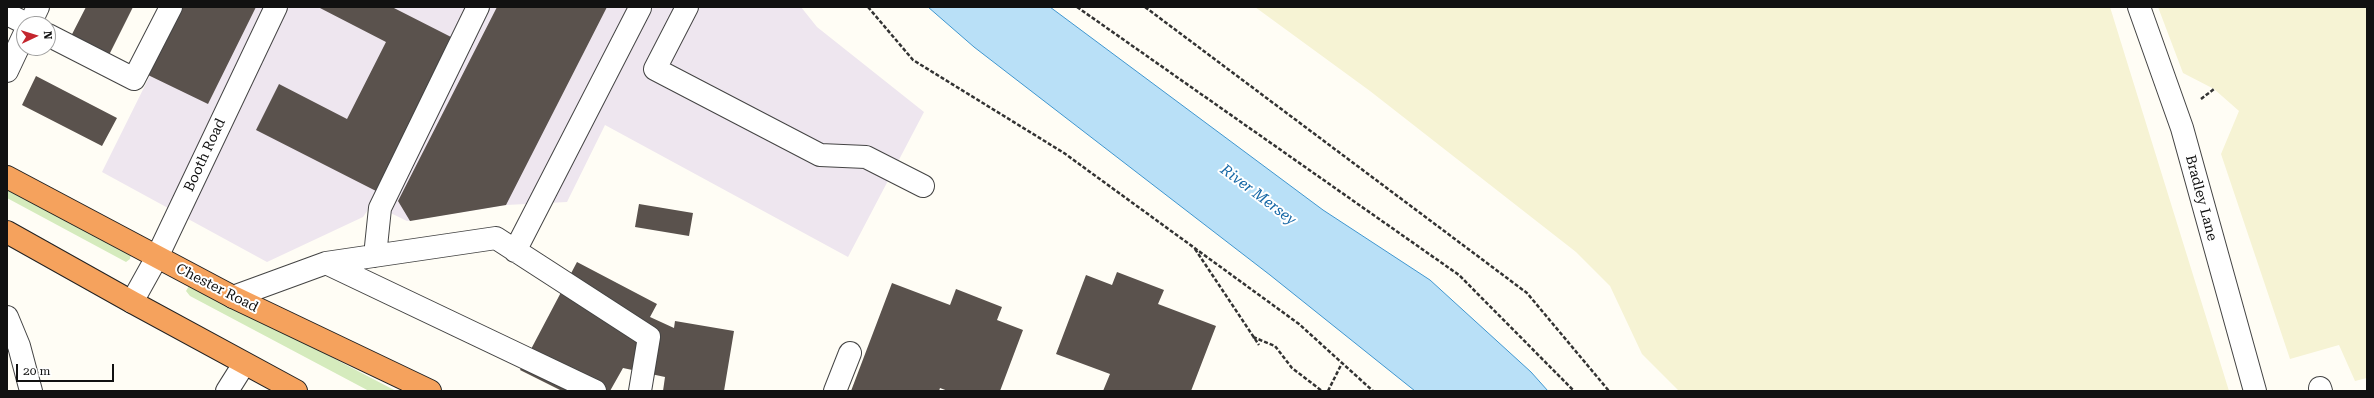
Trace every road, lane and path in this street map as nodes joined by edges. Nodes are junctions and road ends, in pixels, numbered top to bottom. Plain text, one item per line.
1 (38, 7) edge
2 (171, 7) edge
3 (276, 7) edge
4 (478, 7) edge
5 (687, 7) edge
6 (868, 7) edge
7 (1076, 7) edge
8 (1145, 7) edge
9 (2140, 7) edge
10 (640, 8) dead end
11 (33, 16) edge
12 (56, 39) edge
13 (16, 52) edge
14 (7, 71) edge
15 (7, 177) edge
16 (923, 186) dead end
17 (7, 232) edge
18 (1193, 247) junction
19 (515, 251) junction
20 (375, 256) junction
21 (157, 257) junction
22 (326, 263) junction
23 (233, 297) junction
24 (132, 302) junction
25 (7, 317) edge
26 (1253, 336) junction
27 (1259, 345) dead end
28 (850, 353) dead end
29 (1342, 363) junction
30 (244, 364) junction
31 (31, 391) edge
32 (227, 391) edge
33 (296, 391) edge
34 (430, 391) edge
35 (595, 391) edge
36 (640, 391) edge
37 (835, 391) edge
38 (1322, 391) edge
39 (1328, 391) edge
40 (1373, 391) edge
41 (1574, 391) edge
42 (1610, 391) edge
43 (2255, 391) edge

1 - 11 street
2 - 12 street
3 - 21 street, Booth Road
4 - 20 street
5 - 16 street
6 - 18 path
7 - 41 path
8 - 42 path
9 - 43 street, Bradley Lane
10 - 19 street
13 - 14 street
15 - 21 highway, Chester Road
17 - 24 highway
18 - 26 path
18 - 29 path
19 - 20 street
19 - 36 street
20 - 22 street
21 - 23 highway, Chester Road
21 - 24 street, Booth Road
22 - 23 street
22 - 35 street
23 - 34 highway, Chester Road
24 - 30 highway
25 - 31 street
26 - 27 path
26 - 38 path
28 - 37 street
29 - 39 path
29 - 40 path
30 - 32 street
30 - 33 highway

